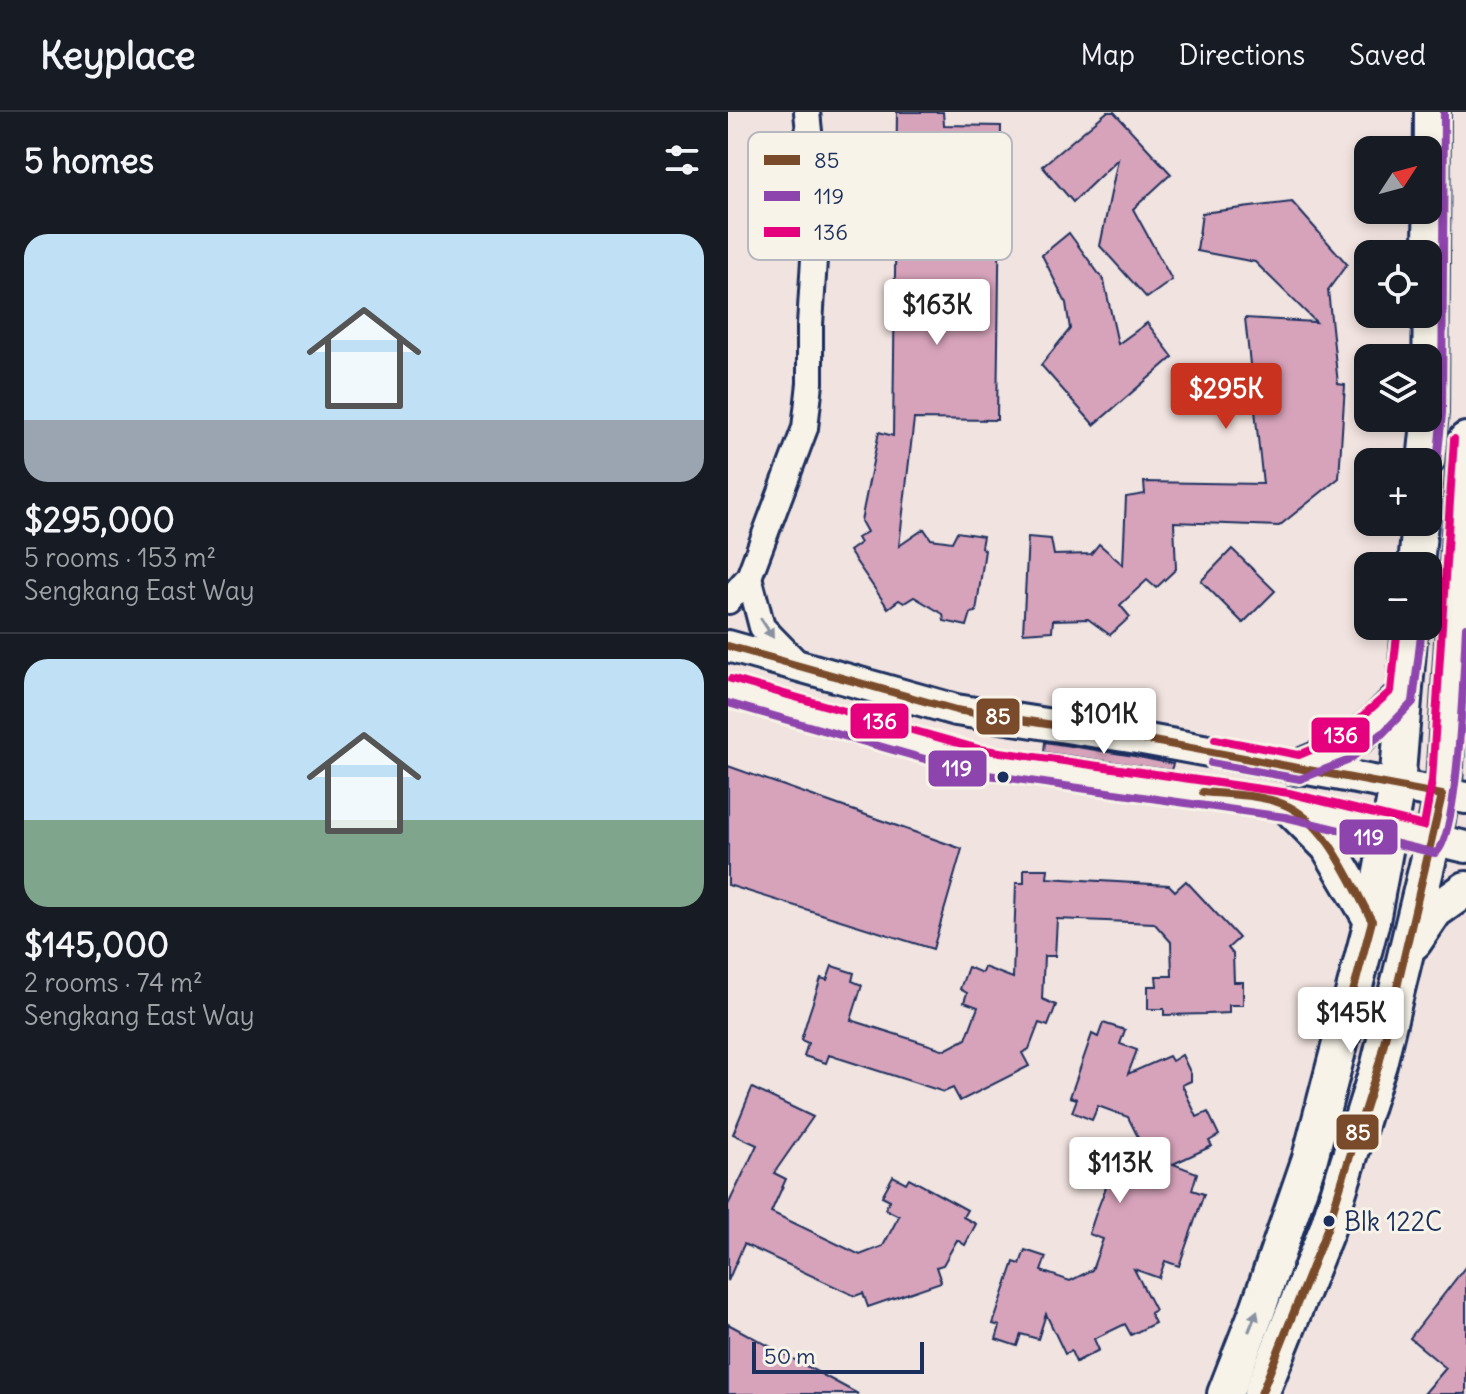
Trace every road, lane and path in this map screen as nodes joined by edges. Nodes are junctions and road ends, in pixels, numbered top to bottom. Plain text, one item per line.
1 (807, 112) edge
2 (1432, 112) edge
3 (809, 132) edge
4 (815, 260) edge
5 (1466, 440) edge
6 (1426, 448) edge
7 (749, 577) junction
8 (728, 601) edge
9 (1408, 640) edge
10 (728, 646) edge
11 (803, 669) junction
12 (728, 691) edge
13 (1402, 696) junction
14 (1449, 696) junction
15 (1466, 731) edge
16 (1300, 767) junction
17 (1397, 786) junction
18 (1454, 796) edge
19 (1287, 805) junction
20 (1389, 829) junction
21 (1433, 841) junction
22 (1466, 847) edge
23 (1466, 889) edge
24 (1372, 921) junction
25 (1407, 953) junction
26 (1225, 1394) edge
27 (1261, 1394) edge

1 - 3 street
2 - 6 main road
4 - 7 street
5 - 14 main road
7 - 8 street
7 -> 11 street
9 - 13 main road
10 - 11 street
11 - 16 street
12 - 19 street
13 - 16 main road
13 - 17 main road
14 - 15 main road
14 - 18 main road
16 - 17 street
17 - 18 street
17 - 20 main road
18 - 21 main road
19 - 20 street
19 - 24 main road
20 - 21 street
20 - 24 main road
21 - 22 street
21 - 25 main road
23 - 25 main road
26 -> 24 main road
25 - 27 main road

